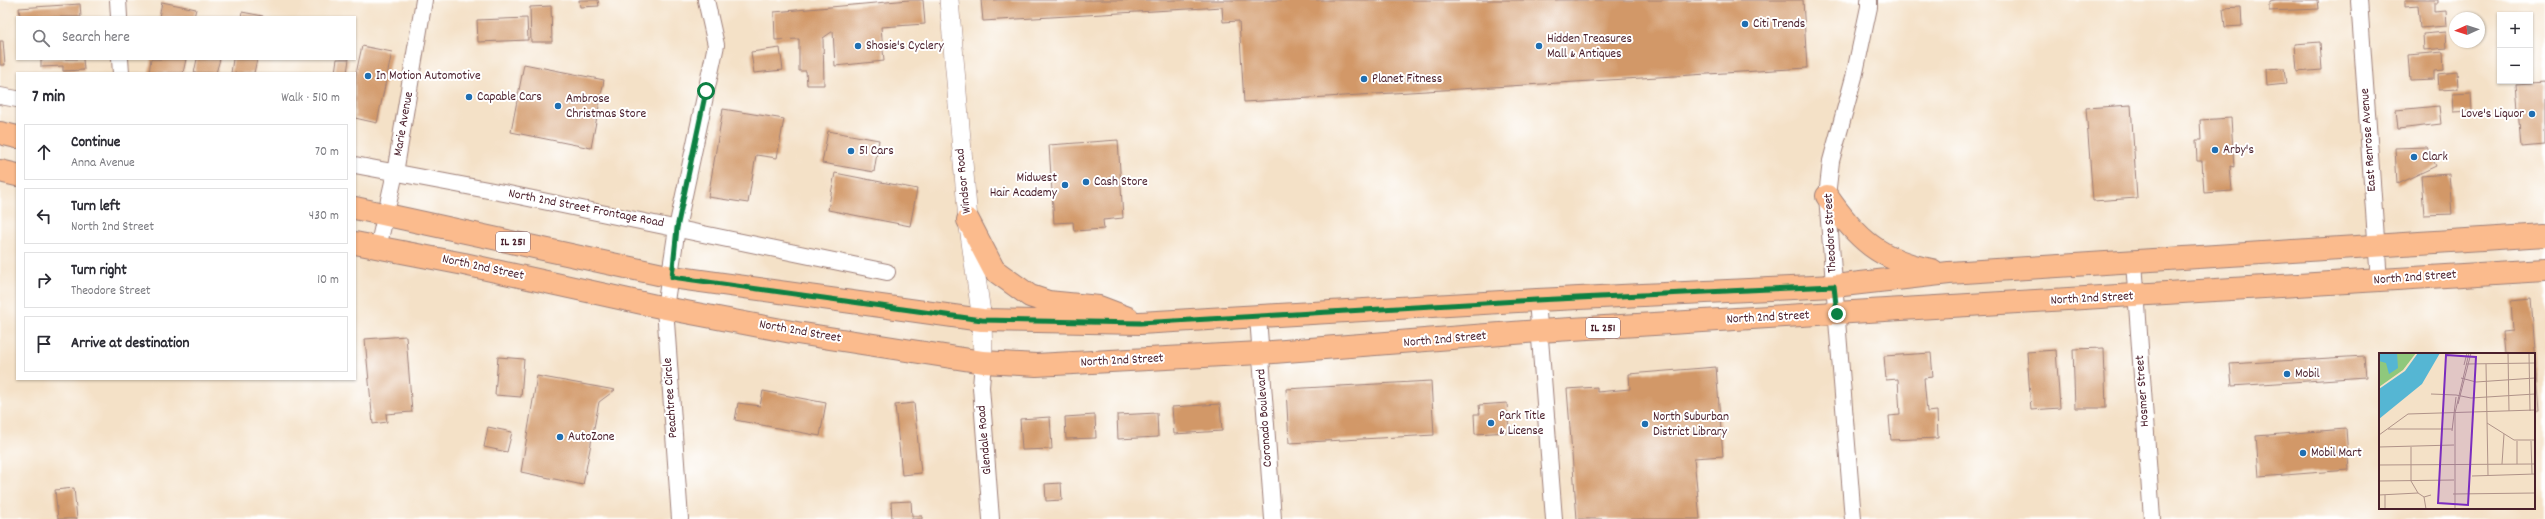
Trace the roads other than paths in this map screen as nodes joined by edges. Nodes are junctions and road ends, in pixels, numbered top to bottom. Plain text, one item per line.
1 (118, 0) edge
2 (424, 0) edge
3 (706, 0) edge
4 (949, 0) edge
5 (1869, 0) edge
6 (2360, 0) edge
7 (119, 16) edge
8 (120, 60) edge
9 (120, 72) edge
10 (0, 96) edge
11 (16, 99) edge
12 (0, 133) edge
13 (16, 137) edge
14 (356, 165) edge
15 (0, 171) edge
16 (396, 173) junction
17 (16, 175) edge
18 (1827, 196) junction
19 (356, 208) edge
20 (386, 214) junction
21 (968, 220) junction
22 (677, 228) junction
23 (2545, 235) edge
24 (356, 243) edge
25 (2376, 245) junction
26 (378, 248) junction
27 (2134, 262) junction
28 (2545, 270) edge
29 (887, 272) dead end
30 (1949, 273) junction
31 (672, 277) junction
32 (2379, 281) junction
33 (1834, 286) junction
34 (2136, 296) junction
35 (1536, 300) junction
36 (665, 308) junction
37 (1837, 314) junction
38 (1258, 317) junction
39 (982, 320) junction
40 (1140, 323) junction
41 (1539, 331) junction
42 (1260, 353) junction
43 (983, 362) junction
44 (680, 519) edge
45 (991, 519) edge
46 (1273, 519) edge
47 (1554, 519) edge
48 (1853, 519) edge
49 (2152, 519) edge

1 - 7 street
2 - 16 street, Marie Avenue
3 - 22 street, Peachtree Circle
4 - 21 street, Windsor Road
5 - 18 street, Theodore Street
6 - 25 street, East Renrose Avenue
8 - 9 street
10 - 11 street
12 - 13 main road
14 - 16 street, North 2nd Street Frontage Road
15 - 17 main road
16 - 20 street, Marie Avenue
16 - 22 street, North 2nd Street Frontage Road
18 - 30 main road
18 - 33 street, Theodore Street
19 - 20 main road, IL 251
20 - 26 street, Marie Avenue
20 - 31 main road, IL 251
21 - 39 street, Windsor Road
21 - 40 main road
22 - 29 street, North 2nd Street Frontage Road
22 - 31 street, Peachtree Circle
23 - 25 main road, IL 251
24 - 26 main road, North 2nd Street / IL 251
25 - 27 main road, IL 251
25 - 32 street, East Renrose Avenue
26 - 36 main road, North 2nd Street / IL 251
27 - 30 main road, IL 251
27 - 34 street, Hosmer Street
28 - 32 main road, North 2nd Street / IL 251
30 - 33 main road, IL 251
31 - 36 street, Peachtree Circle
31 - 39 main road, IL 251
32 - 34 main road, North 2nd Street / IL 251
33 - 35 main road, IL 251
33 - 37 street, Theodore Street
34 - 37 main road, North 2nd Street / IL 251
34 - 49 street, Hosmer Street
35 - 38 main road, IL 251
35 - 41 street
36 - 43 main road, North 2nd Street / IL 251
36 - 44 street, Peachtree Circle
37 - 41 main road, North 2nd Street / IL 251
37 - 48 street, Theodore Street
38 - 40 main road, IL 251
38 - 42 street, Coronado Boulevard
39 - 40 main road, IL 251
39 - 43 street, Windsor Road
41 - 42 main road, North 2nd Street / IL 251
41 - 47 street
42 - 43 main road, North 2nd Street / IL 251
42 - 46 street, Coronado Boulevard
43 - 45 street, Glendale Road

